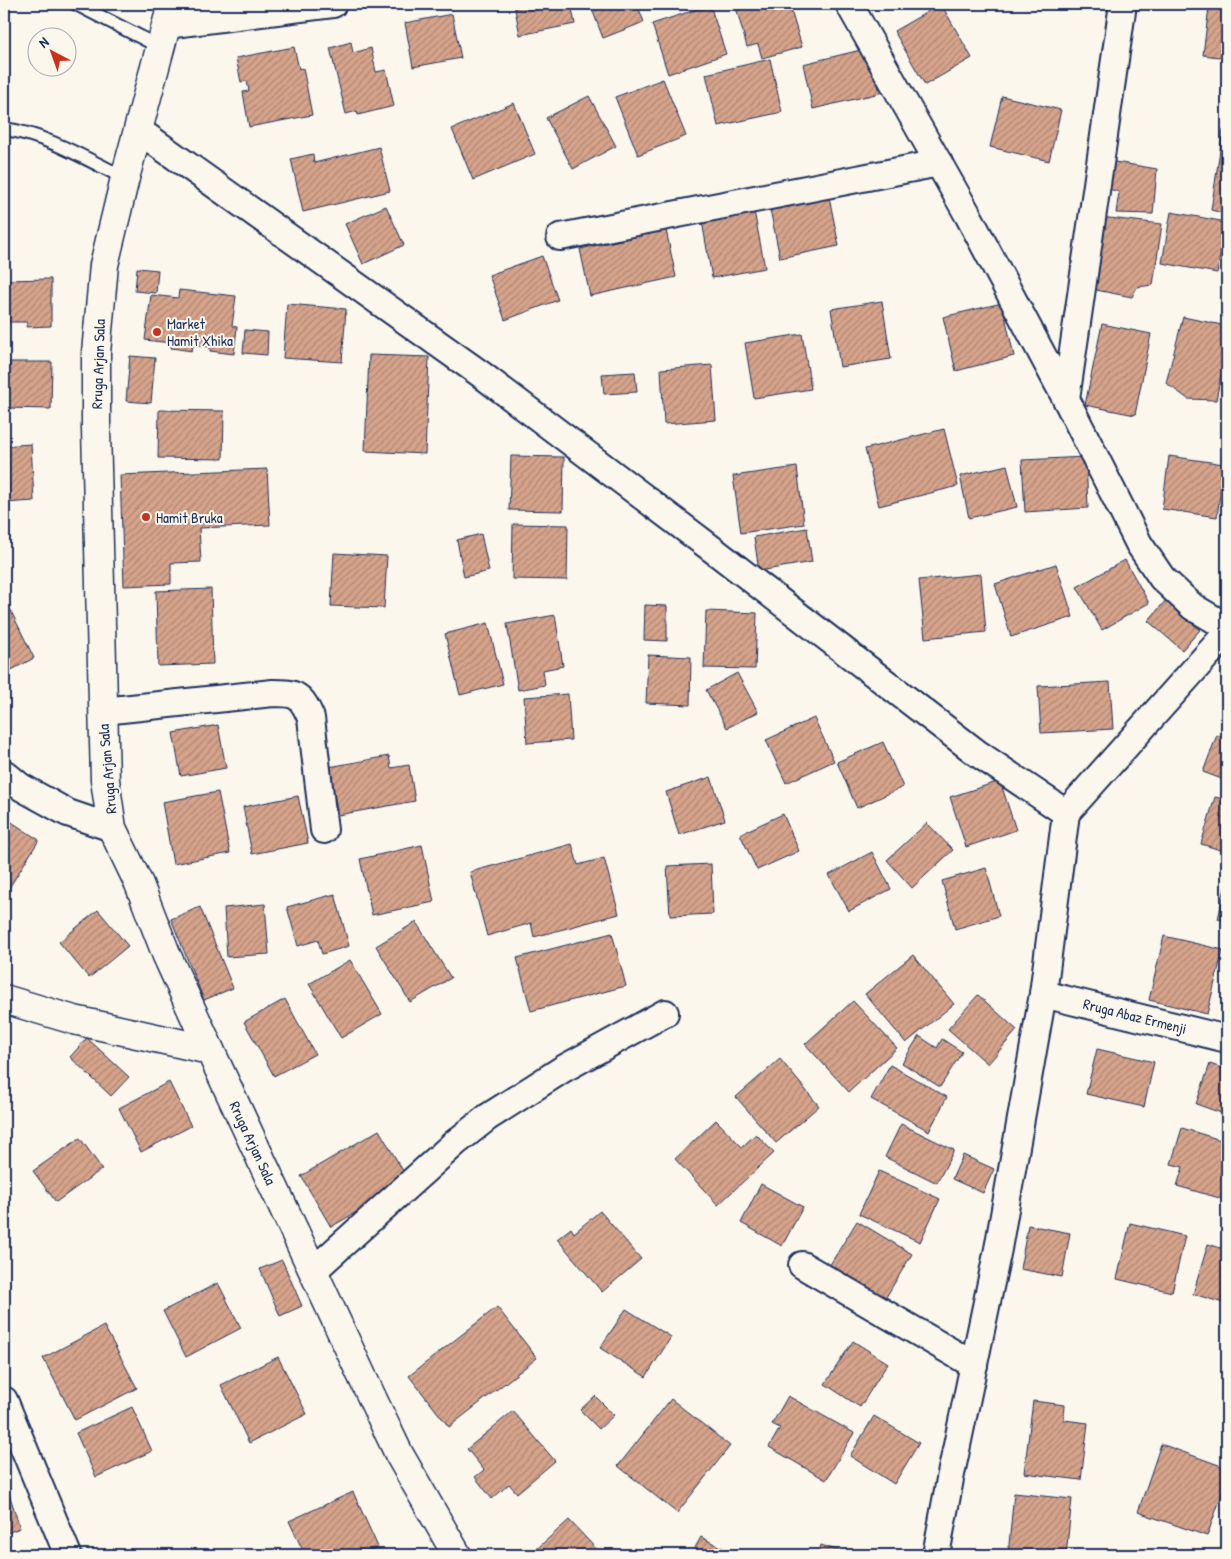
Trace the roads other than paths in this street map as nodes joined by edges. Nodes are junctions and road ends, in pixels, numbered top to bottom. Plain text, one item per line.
1 (76, 4) edge
2 (333, 4) edge
3 (849, 4) edge
4 (1123, 4) edge
5 (166, 25) edge
6 (4, 129) edge
7 (138, 130) junction
8 (939, 163) junction
9 (125, 178) junction
10 (560, 237) dead end
11 (1066, 399) junction
12 (1227, 627) edge
13 (1227, 634) edge
14 (103, 711) junction
15 (4, 773) edge
16 (1066, 813) junction
17 (112, 828) junction
18 (324, 830) dead end
19 (1043, 994) junction
20 (4, 999) edge
21 (665, 1013) dead end
22 (1227, 1039) edge
23 (210, 1050) junction
24 (802, 1265) dead end
25 (313, 1271) junction
26 (974, 1365) junction
27 (4, 1400) edge
28 (68, 1555) edge
29 (457, 1555) edge
30 (936, 1555) edge

1 - 5 lane
2 - 5 street
3 - 8 street
4 - 11 street
5 - 7 street, Rruga Arjan Sala
6 - 9 lane
7 - 9 street, Rruga Arjan Sala
7 - 16 street
8 - 10 street
8 - 11 street
9 - 14 street, Rruga Arjan Sala
11 - 12 street
13 - 16 street
14 - 17 street, Rruga Arjan Sala
14 - 18 street
15 - 17 street
16 - 19 street
17 - 23 street, Rruga Arjan Sala
19 - 22 street, Rruga Abaz Ermenji
19 - 26 street
20 - 23 street
21 - 25 street
23 - 25 street, Rruga Arjan Sala
24 - 26 street
25 - 29 street, Rruga Arjan Sala
26 - 30 street
27 - 28 street

